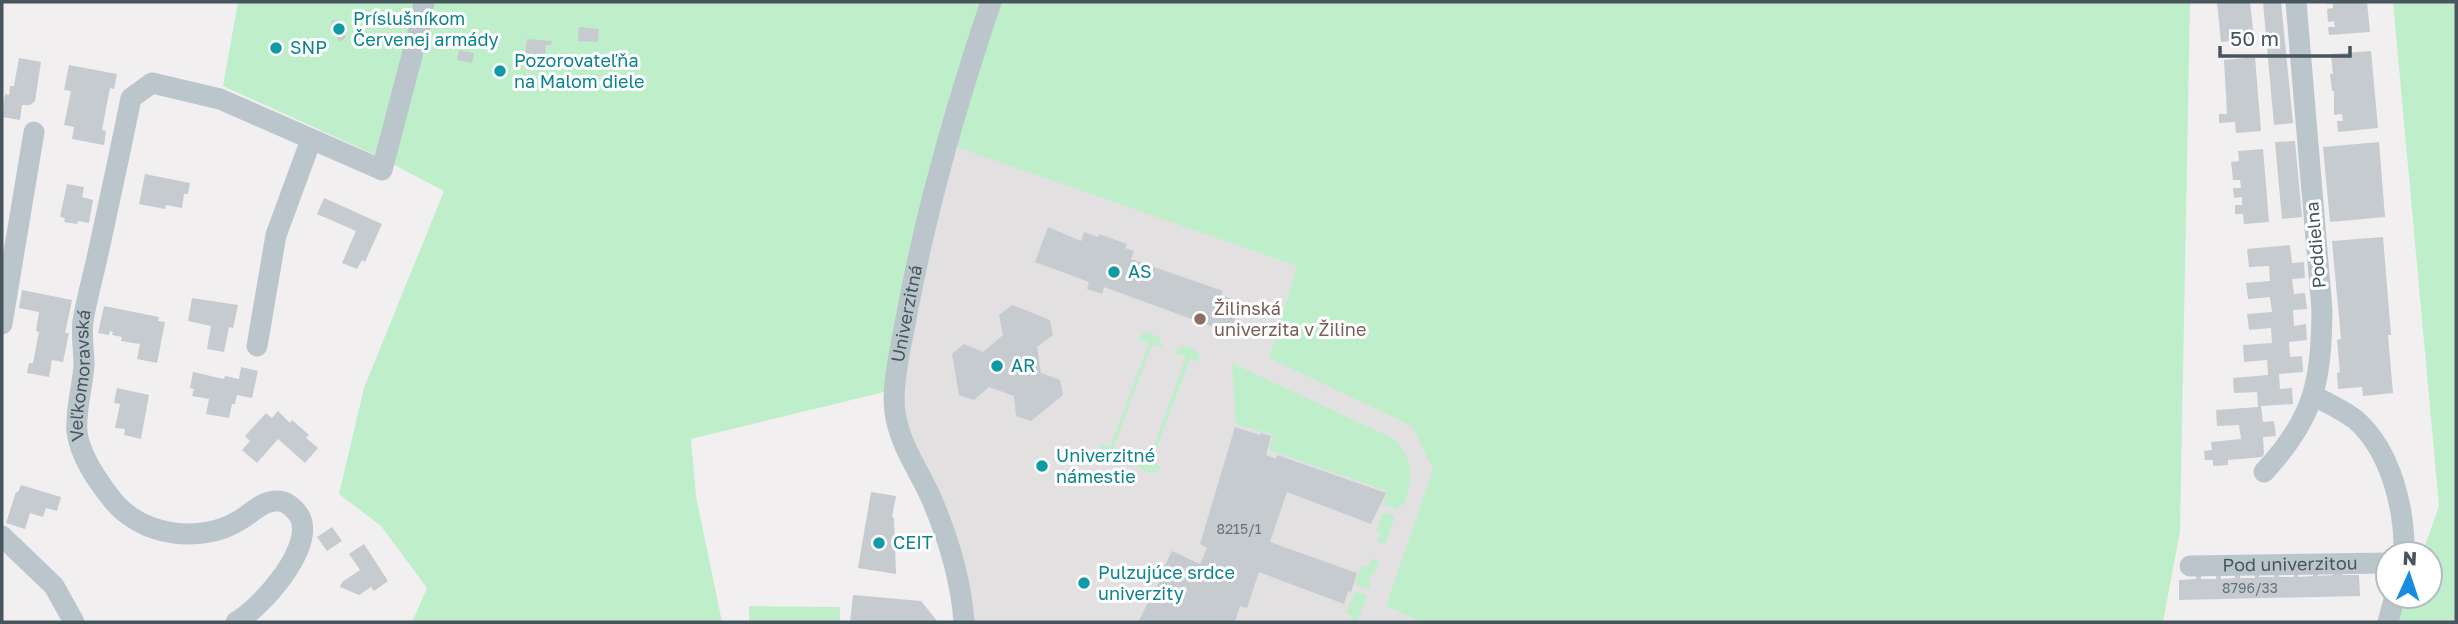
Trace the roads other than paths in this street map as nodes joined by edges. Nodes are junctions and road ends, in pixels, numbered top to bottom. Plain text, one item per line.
1 (424, 2) edge
2 (991, 2) edge
3 (2296, 2) edge
4 (34, 132) dead end
5 (312, 140) junction
6 (2, 324) edge
7 (257, 346) dead end
8 (2314, 396) junction
9 (2264, 472) dead end
10 (2, 536) edge
11 (2402, 540) edge
12 (2374, 563) edge
13 (2190, 566) dead end
14 (75, 622) edge
15 (236, 622) edge
16 (964, 622) edge

1 - 5 street, Veľkomoravská
2 - 16 street, Univerzitná
3 - 8 street, Poddielna
4 - 6 street
5 - 7 street
5 - 15 street, Veľkomoravská
8 - 9 street, Poddielna
8 - 11 street
10 - 14 street
12 - 13 street, Pod univerzitou

